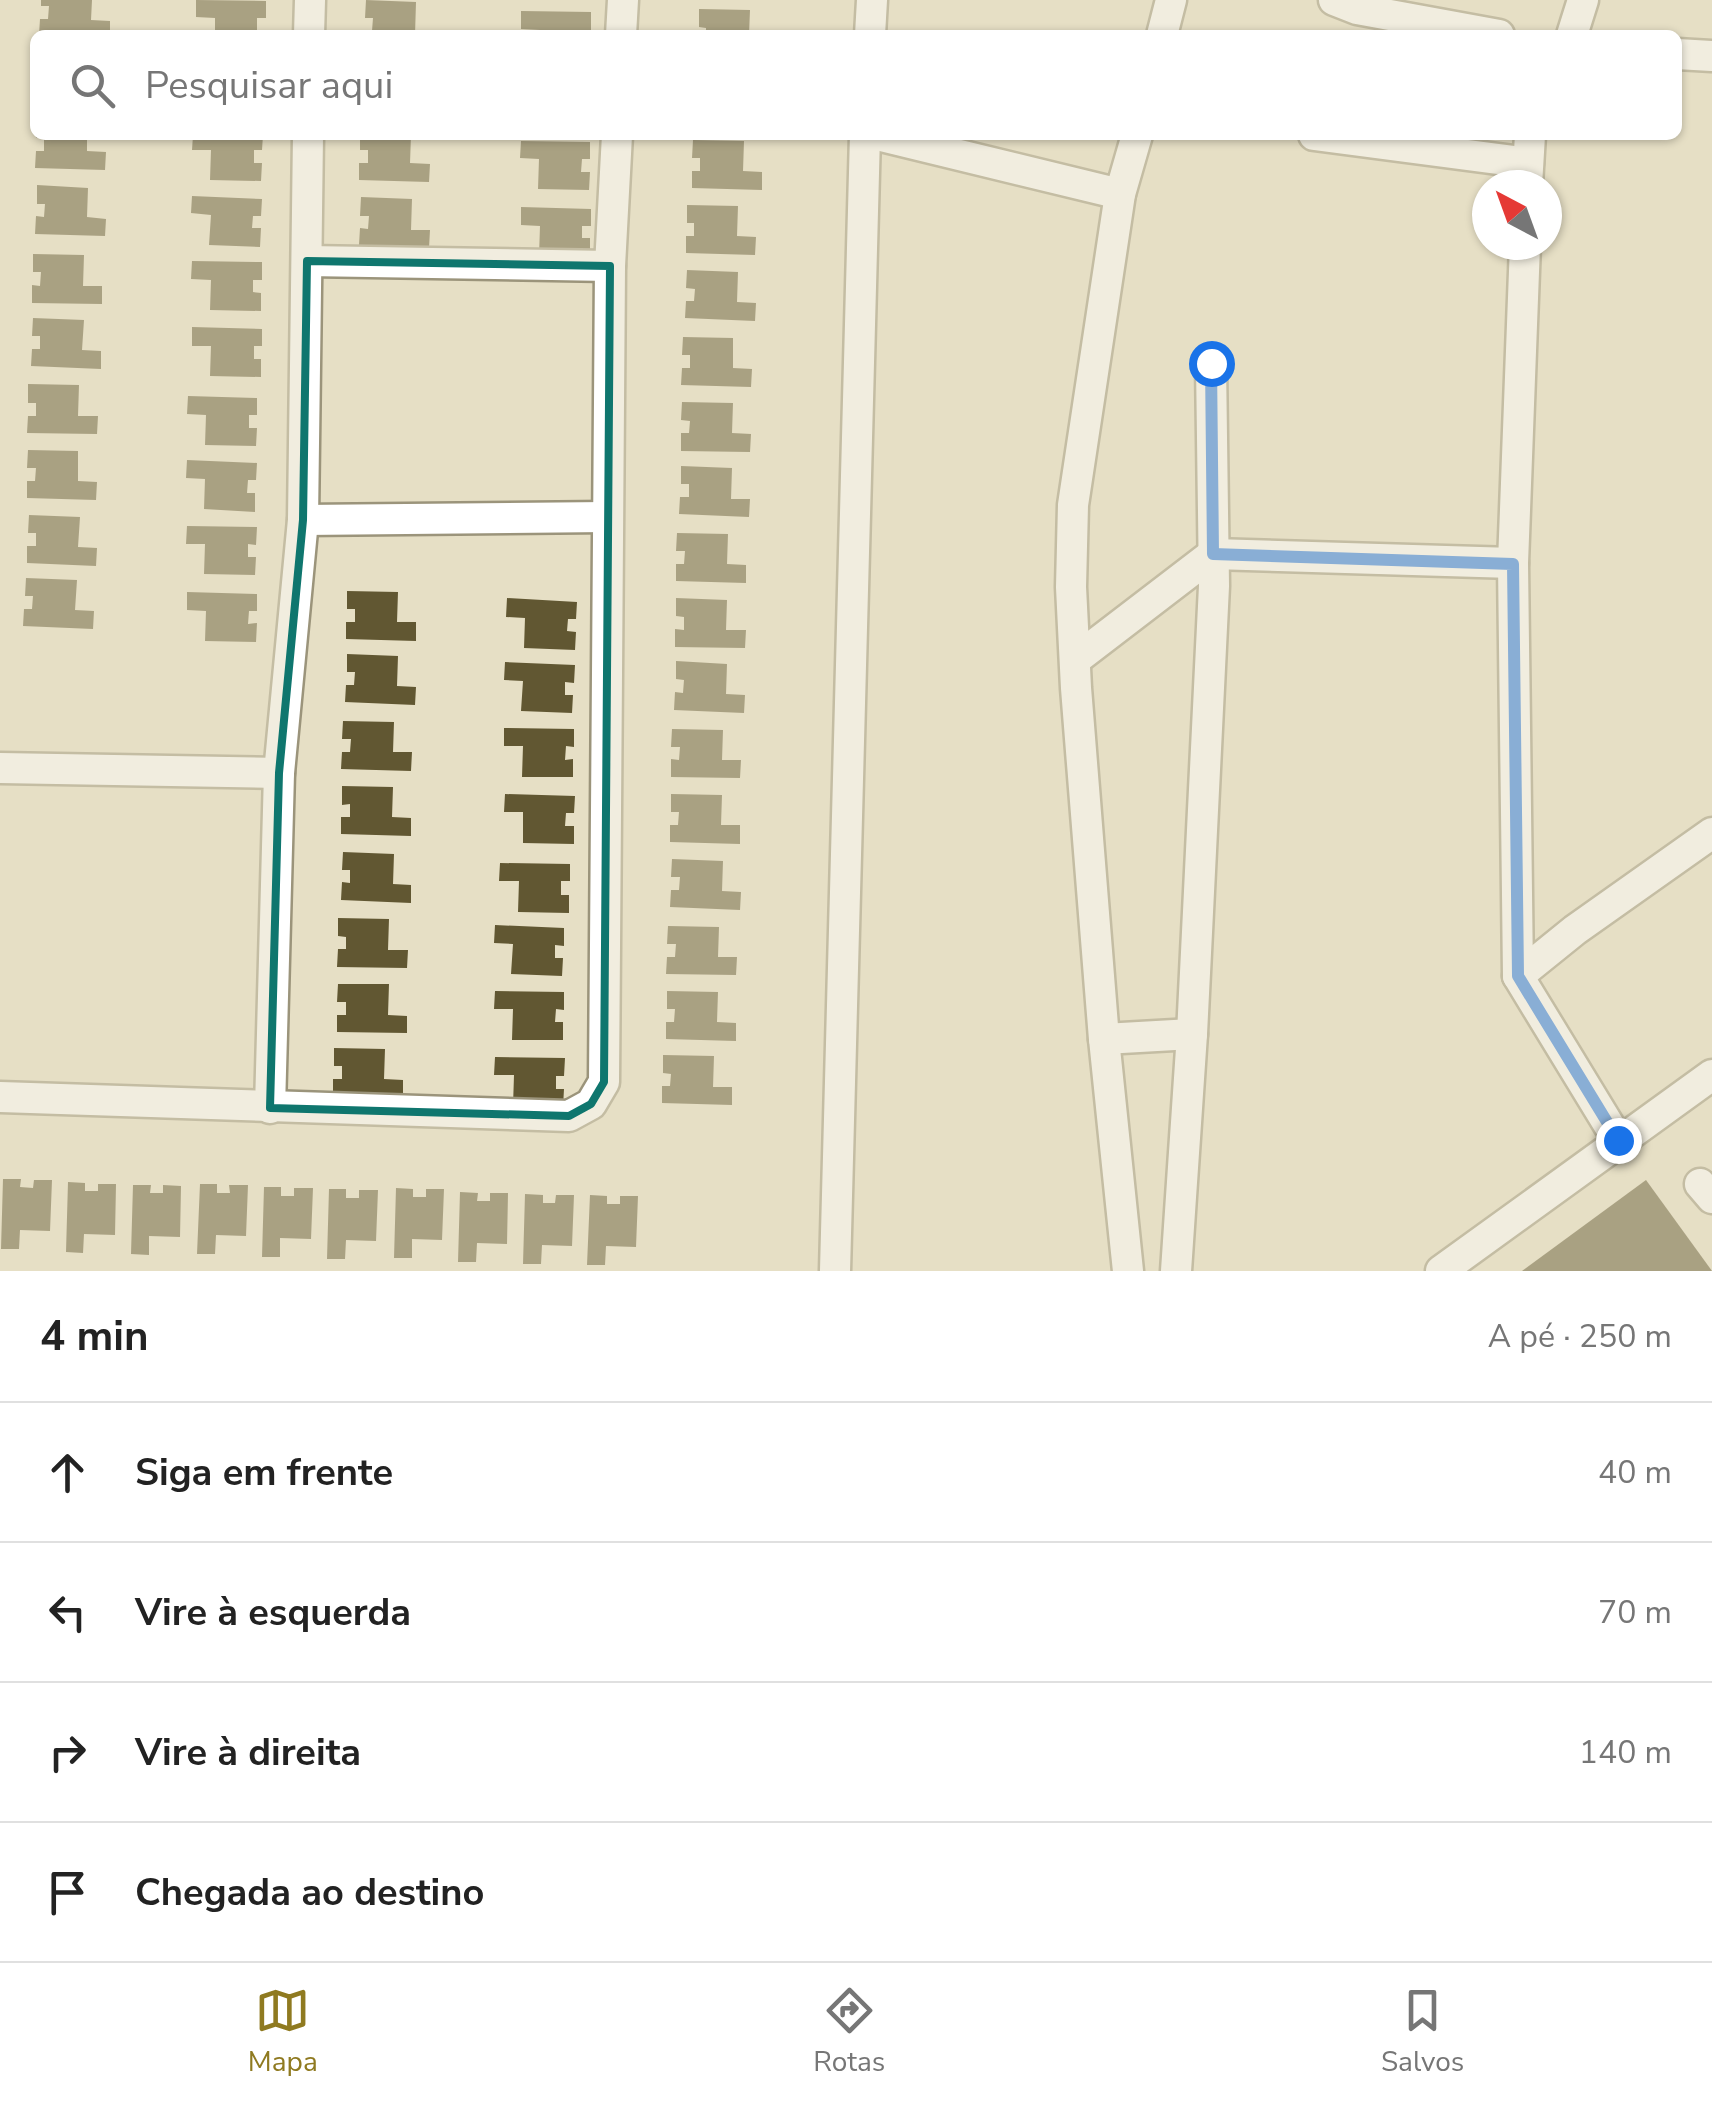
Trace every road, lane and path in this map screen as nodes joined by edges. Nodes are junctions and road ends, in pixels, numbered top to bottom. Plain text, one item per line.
1 (310, 0) edge
2 (623, 0) edge
3 (872, 0) edge
4 (1171, 0) edge
5 (1582, 0) edge
6 (1350, 3) edge
7 (310, 30) edge
8 (622, 30) edge
9 (870, 30) edge
10 (1163, 30) edge
11 (1476, 30) edge
12 (1573, 30) edge
13 (1682, 54) edge
14 (1712, 56) edge
15 (308, 140) edge
16 (617, 140) edge
17 (865, 140) edge
18 (898, 140) edge
19 (1136, 140) edge
20 (1355, 140) edge
21 (1528, 161) edge
22 (1120, 194) junction
23 (1524, 260) edge
24 (307, 261) junction
25 (610, 266) junction
26 (1211, 363) dead end
27 (607, 517) junction
28 (302, 520) junction
29 (1213, 554) junction
30 (1513, 564) junction
31 (1076, 659) junction
32 (0, 768) edge
33 (278, 773) junction
34 (1712, 834) edge
35 (1518, 976) junction
36 (1192, 1034) junction
37 (1104, 1039) junction
38 (1710, 1081) edge
39 (0, 1097) edge
40 (270, 1108) junction
41 (1618, 1140) junction
42 (835, 1271) edge
43 (1128, 1271) edge
44 (1176, 1271) edge
45 (1442, 1271) edge

1 - 7 street
2 - 8 street
3 - 9 street
4 - 10 street
5 - 12 street
6 - 11 street
13 - 14 street
15 - 24 street
16 - 25 street
17 - 42 street
18 - 22 street
19 - 22 street
20 - 21 street
22 - 31 street
23 - 30 street
24 - 25 street
24 - 28 street
25 - 27 street
26 - 29 street
27 - 28 street
27 - 40 street
28 - 33 street
29 - 30 street
29 - 31 street
29 - 36 street
30 - 35 street
31 - 37 street
32 - 33 street
33 - 40 street
34 - 35 street
35 - 41 street
36 - 37 street
36 - 44 street
37 - 43 street
38 - 41 street
39 - 40 street
41 - 45 street

